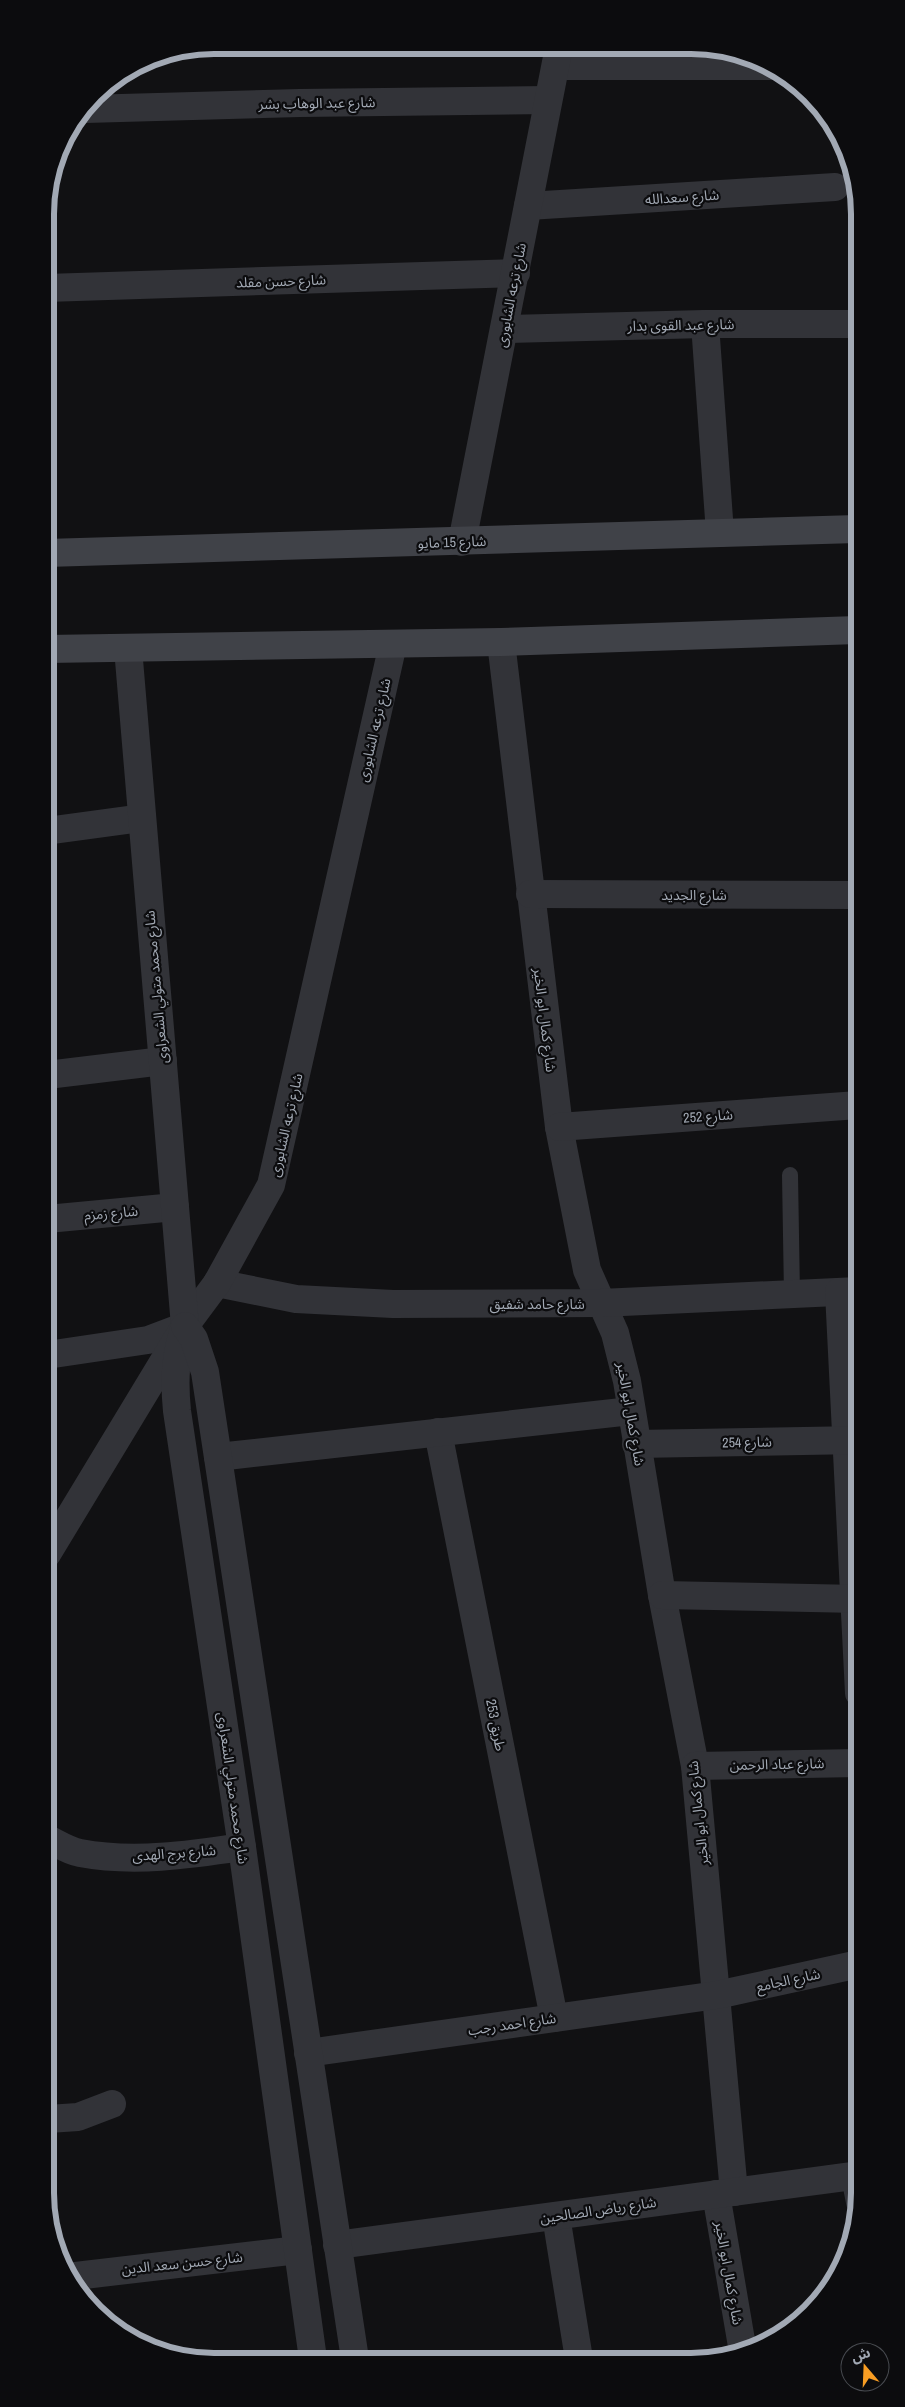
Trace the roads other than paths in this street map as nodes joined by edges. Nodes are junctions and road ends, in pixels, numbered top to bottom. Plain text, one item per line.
1 (558, 56) edge
2 (751, 65) edge
3 (548, 100) junction
4 (92, 109) edge
5 (835, 187) dead end
6 (528, 206) junction
7 (516, 274) junction
8 (54, 288) edge
9 (704, 324) junction
10 (851, 324) edge
11 (505, 329) junction
12 (851, 529) edge
13 (720, 533) junction
14 (462, 542) junction
15 (54, 552) edge
16 (851, 630) edge
17 (501, 642) junction
18 (394, 644) junction
19 (128, 648) junction
20 (54, 649) edge
21 (142, 818) junction
22 (54, 830) edge
23 (530, 894) junction
24 (851, 895) edge
25 (163, 1061) junction
26 (54, 1074) edge
27 (851, 1106) edge
28 (559, 1127) junction
29 (790, 1174) dead end
30 (175, 1207) junction
31 (54, 1218) edge
32 (217, 1283) junction
33 (849, 1292) edge
34 (792, 1295) junction
35 (601, 1303) junction
36 (185, 1326) junction
37 (54, 1354) edge
38 (851, 1391) edge
39 (631, 1411) junction
40 (438, 1432) junction
41 (851, 1440) edge
42 (636, 1444) junction
43 (218, 1457) junction
44 (54, 1542) edge
45 (662, 1595) junction
46 (851, 1600) edge
47 (851, 1763) edge
48 (694, 1766) junction
49 (54, 1842) edge
50 (242, 1847) junction
51 (851, 1966) edge
52 (717, 1995) junction
53 (554, 2018) junction
54 (308, 2053) junction
55 (112, 2104) dead end
56 (54, 2119) edge
57 (851, 2184) edge
58 (725, 2193) junction
59 (556, 2216) junction
60 (337, 2245) junction
61 (298, 2250) junction
62 (77, 2276) edge
63 (351, 2332) junction
64 (742, 2345) edge
65 (312, 2348) edge
66 (354, 2353) edge
67 (578, 2353) edge

1 - 2 street
1 - 3 street, شارع ترعه الشابورى
3 - 4 street, شارع عبد الوهاب بشر
3 - 6 street, شارع ترعه الشابورى
5 - 6 street, شارع سعدالله
6 - 7 street, شارع ترعه الشابورى
7 - 8 street, شارع حسن مقلد
7 - 11 street, شارع ترعه الشابورى
9 - 10 street, شارع عبد القوى بدار
9 - 11 street, شارع عبد القوى بدار
9 - 13 street
11 - 14 street, شارع ترعه الشابورى
12 - 13 main road, شارع 15 مايو
13 - 14 main road, شارع 15 مايو
14 - 15 main road, شارع 15 مايو
16 - 17 main road
17 - 18 main road
17 - 23 street, شارع كمال ابو الخير
18 - 19 main road
18 - 32 street, شارع ترعه الشابورى
19 - 20 main road
19 - 21 street, شارع محمد متولي الشعراوى
21 - 22 street
21 - 25 street, شارع محمد متولي الشعراوى
23 - 24 street, شارع الجديد
23 - 28 street, شارع كمال ابو الخير
25 - 26 street
25 - 30 street, شارع محمد متولي الشعراوى
27 - 28 street, شارع 252
28 - 35 street, شارع كمال ابو الخير
29 - 34 lane
30 - 31 street, شارع زمزم
30 - 36 street, شارع محمد متولي الشعراوى
32 - 35 street, شارع حامد شفيق
32 - 36 street, شارع ترعه الشابورى
33 - 34 street, شارع حامد شفيق
33 - 38 street
34 - 35 street, شارع حامد شفيق
35 - 39 street, شارع كمال ابو الخير
36 - 37 street
36 - 43 street, شارع محمد متولي الشعراوى
36 - 44 street, شارع ترعه الشابورى
36 - 50 street, شارع محمد متولي الشعراوى
39 - 40 street
39 - 42 street, شارع كمال ابو الخير
40 - 43 street
40 - 53 street, طريق 253
41 - 42 street, شارع 254
42 - 45 street, شارع كمال ابو الخير
43 - 54 street, شارع محمد متولي الشعراوى
45 - 46 street
45 - 48 street, شارع كمال ابو الخير
47 - 48 street, شارع عباد الرحمن
48 - 52 street, شارع كمال ابو الخير
49 - 50 street, شارع برج الهدى
50 - 61 street, شارع محمد متولي الشعراوى
51 - 52 street, شارع الجامع
52 - 53 street, شارع احمد رجب
52 - 58 street, شارع كمال ابو الخير
53 - 54 street, شارع احمد رجب
54 - 60 street, شارع محمد متولي الشعراوى
55 - 56 street
57 - 58 street, شارع رياض الصالحين
58 - 59 street, شارع رياض الصالحين
58 - 64 street, شارع كمال ابو الخير
59 - 60 street, شارع رياض الصالحين
59 - 67 street
60 - 63 street, شارع محمد متولي الشعراوى
61 - 62 street, شارع حسن سعد الدين
61 - 65 street, شارع محمد متولي الشعراوى
63 - 65 street
63 - 66 street, شارع محمد متولي الشعراوى

